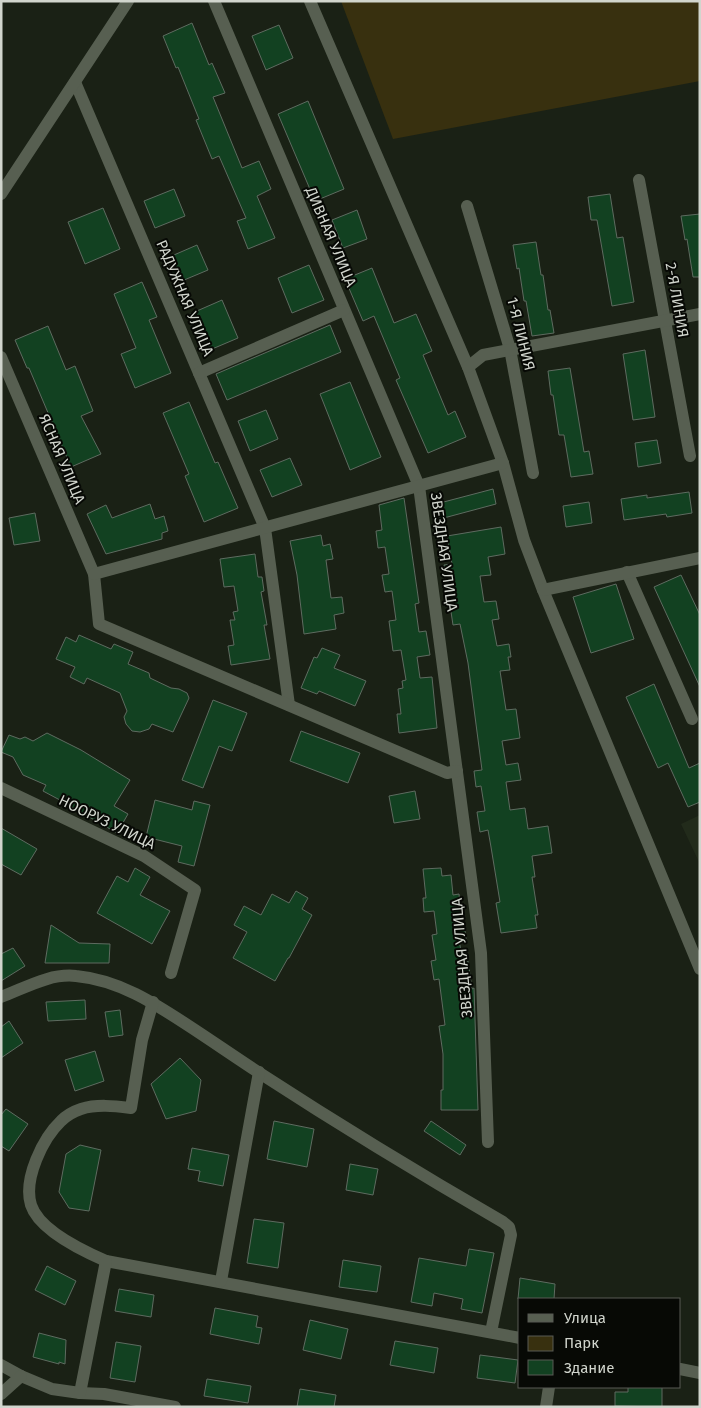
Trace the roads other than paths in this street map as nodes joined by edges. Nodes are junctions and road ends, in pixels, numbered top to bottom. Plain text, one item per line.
1 (128, 1) edge
2 (214, 1) edge
3 (310, 1) edge
4 (75, 82) junction
5 (639, 180) dead end
6 (1, 194) edge
7 (468, 206) dead end
8 (344, 310) junction
9 (700, 314) edge
10 (665, 321) junction
11 (510, 349) junction
12 (1, 357) edge
13 (468, 367) junction
14 (199, 373) junction
15 (690, 456) dead end
16 (503, 463) junction
17 (533, 473) dead end
18 (419, 486) junction
19 (265, 528) junction
20 (700, 558) edge
21 (627, 572) junction
22 (94, 574) junction
23 (543, 590) junction
24 (289, 705) junction
25 (692, 719) dead end
26 (457, 771) junction
27 (1, 788) edge
28 (700, 970) edge
29 (171, 973) dead end
30 (1, 998) edge
31 (153, 1002) junction
32 (259, 1072) junction
33 (488, 1142) dead end
34 (106, 1261) junction
35 (221, 1281) junction
36 (491, 1332) junction
37 (518, 1338) edge
38 (1, 1364) edge
39 (681, 1369) edge
40 (700, 1373) edge
41 (21, 1376) junction
42 (549, 1388) edge
43 (80, 1393) junction
44 (1, 1394) edge
45 (175, 1407) edge
46 (546, 1407) edge

1 - 4 street
2 - 8 street, ДИВНАЯ УЛИЦА
3 - 13 street
4 - 6 street
4 - 14 street, РАДУЖНАЯ УЛИЦА
5 - 10 street, 2-Я ЛИНИЯ
7 - 11 street, 1-Я ЛИНИЯ
8 - 14 street
8 - 18 street, ДИВНАЯ УЛИЦА
9 - 10 street
10 - 11 street
10 - 15 street, 2-Я ЛИНИЯ
11 - 13 street
11 - 17 street, 1-Я ЛИНИЯ
12 - 22 street, ЯСНАЯ УЛИЦА
13 - 16 street
14 - 19 street, РАДУЖНАЯ УЛИЦА
16 - 18 street
16 - 23 street
18 - 19 street
18 - 26 street, ЗВЕЗДНАЯ УЛИЦА
19 - 22 street
19 - 24 street
20 - 21 street
21 - 23 street
21 - 25 street
22 - 24 street
23 - 28 street
24 - 26 street
26 - 33 street, ЗВЕЗДНАЯ УЛИЦА
27 - 29 street, НООРУЗ УЛИЦА
30 - 31 street
31 - 32 street
31 - 34 street
32 - 35 street
32 - 36 street
34 - 35 street
34 - 43 street
35 - 36 street
36 - 37 street
38 - 41 street
39 - 40 street
41 - 43 street
41 - 44 street
42 - 46 street
43 - 45 street

